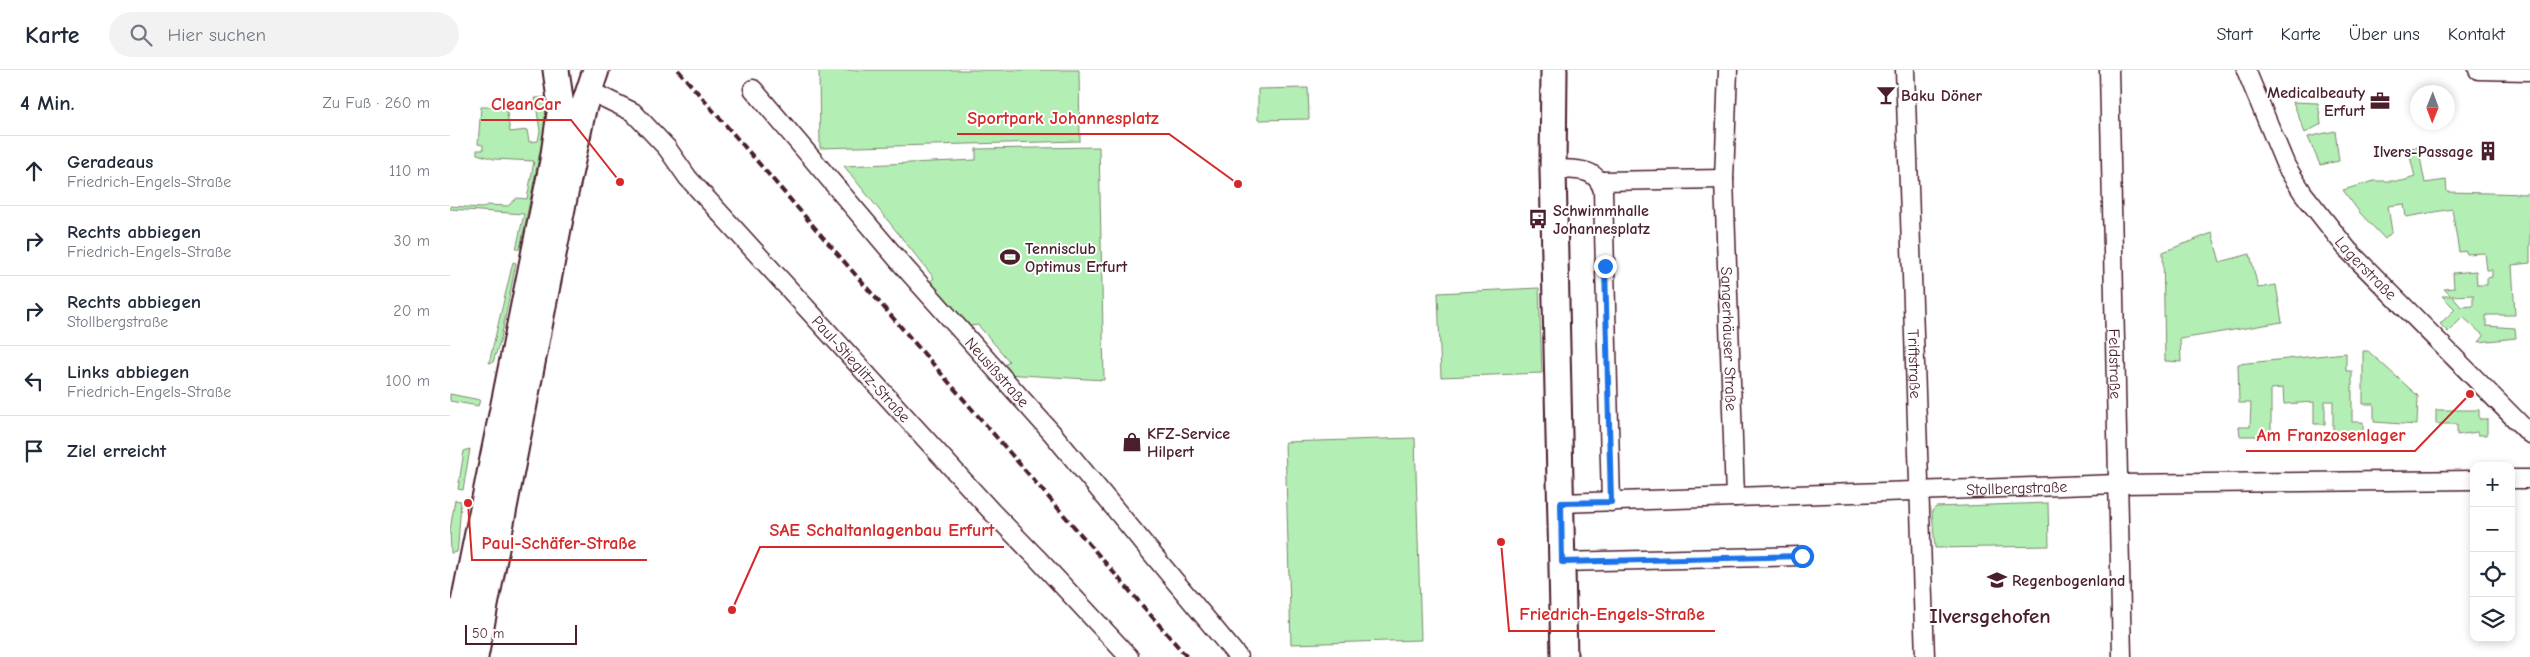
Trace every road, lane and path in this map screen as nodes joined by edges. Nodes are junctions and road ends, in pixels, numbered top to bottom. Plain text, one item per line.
1 (556, 70) edge
2 (1554, 70) edge
3 (1728, 70) edge
4 (1905, 70) edge
5 (2109, 70) edge
6 (2246, 70) edge
7 (2478, 70) edge
8 (2519, 71) edge
9 (754, 89) dead end
10 (582, 94) edge
11 (1553, 169) junction
12 (1724, 179) junction
13 (1600, 181) junction
14 (2530, 434) edge
15 (2515, 479) edge
16 (2530, 479) edge
17 (2470, 480) edge
18 (2118, 484) junction
19 (1920, 490) junction
20 (1734, 497) junction
21 (1611, 502) junction
22 (1561, 503) junction
23 (1802, 556) dead end
24 (1562, 562) junction
25 (453, 657) edge
26 (475, 657) edge
27 (1129, 657) edge
28 (1238, 657) edge
29 (1564, 657) edge
30 (1925, 657) edge
31 (2122, 657) edge

1 - 10 main road
2 - 11 main road
3 - 12 street, Sangerhäuser Straße
4 - 19 street, Triftstraße
5 - 18 street, Feldstraße
6 - 14 street, Lagerstraße
7 - 8 street
9 - 28 street, Neusißstraße
10 - 25 main road
10 - 26 main road
10 - 27 street, Paul-Stieglitz-Straße
11 - 13 street
11 - 22 main road
12 - 13 street
12 - 20 street, Sangerhäuser Straße
13 - 21 street
15 - 16 street
17 - 18 street, Stollbergstraße
18 - 19 street, Stollbergstraße
18 - 31 street, Feldstraße
19 - 20 street, Stollbergstraße
19 - 30 street, Triftstraße
20 - 21 street, Stollbergstraße
21 - 22 street, Stollbergstraße
22 - 24 main road
23 - 24 street
24 - 29 main road

